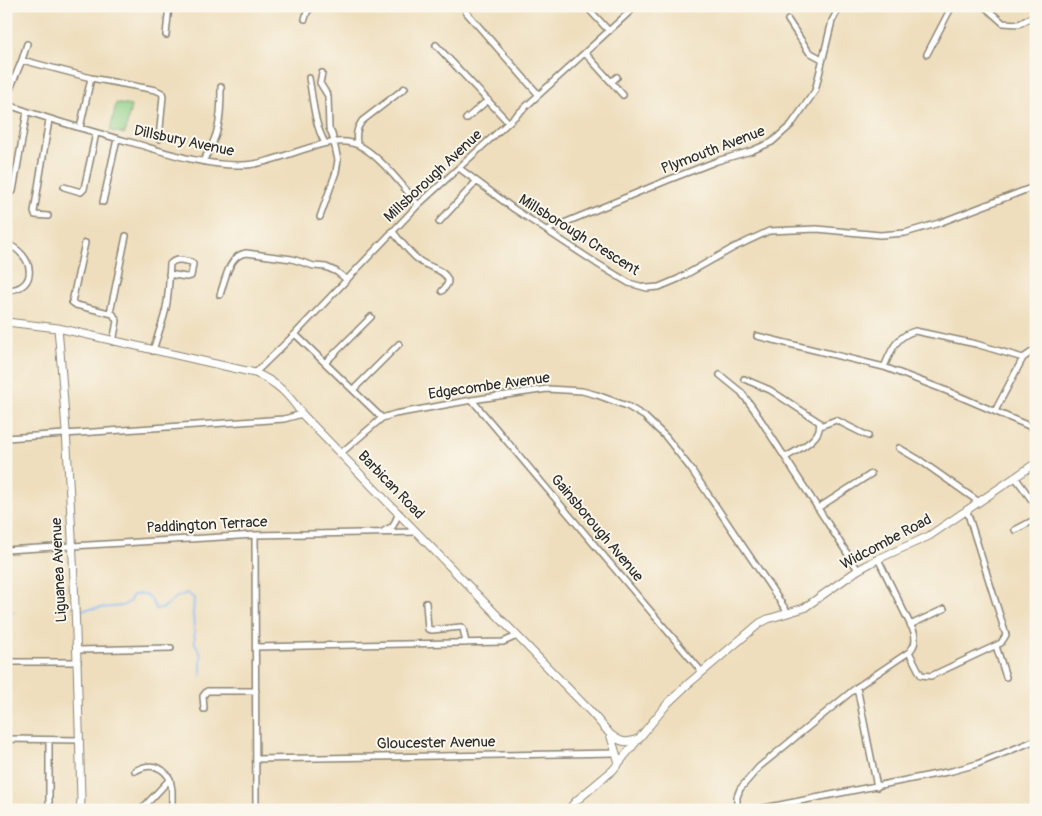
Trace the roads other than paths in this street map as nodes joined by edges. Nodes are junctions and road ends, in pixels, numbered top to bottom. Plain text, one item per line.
1 (168, 6) edge
2 (313, 6) edge
3 (586, 6) edge
4 (636, 6) edge
5 (840, 6) edge
6 (952, 6) edge
7 (984, 6) edge
8 (466, 12) dead end
9 (1036, 15) edge
10 (304, 19) dead end
11 (788, 20) dead end
12 (608, 29) junction
13 (166, 35) dead end
14 (27, 44) dead end
15 (436, 45) dead end
16 (584, 53) junction
17 (927, 54) dead end
18 (822, 59) junction
19 (22, 60) junction
20 (322, 73) dead end
21 (617, 77) dead end
22 (91, 78) junction
23 (309, 78) dead end
24 (611, 82) junction
25 (222, 87) dead end
26 (404, 88) dead end
27 (538, 94) junction
28 (623, 95) dead end
29 (6, 99) edge
30 (488, 100) junction
31 (6, 104) edge
32 (26, 112) junction
33 (466, 119) dead end
34 (48, 120) junction
35 (508, 122) junction
36 (80, 128) junction
37 (96, 133) junction
38 (117, 139) junction
39 (158, 139) dead end
40 (334, 142) junction
41 (325, 143) junction
42 (357, 144) junction
43 (203, 161) junction
44 (459, 168) junction
45 (476, 182) junction
46 (1036, 186) edge
47 (64, 187) dead end
48 (12, 191) dead end
49 (103, 202) dead end
50 (418, 205) junction
51 (48, 216) dead end
52 (320, 218) dead end
53 (439, 222) dead end
54 (547, 230) junction
55 (392, 231) junction
56 (126, 236) dead end
57 (85, 243) dead end
58 (6, 244) edge
59 (169, 274) junction
60 (347, 280) junction
61 (6, 290) edge
62 (442, 291) dead end
63 (220, 295) dead end
64 (110, 313) junction
65 (371, 317) dead end
66 (6, 322) edge
67 (58, 328) junction
68 (295, 334) junction
69 (757, 336) dead end
70 (113, 342) junction
71 (400, 344) dead end
72 (1036, 350) edge
73 (153, 351) junction
74 (1023, 358) junction
75 (325, 363) junction
76 (884, 367) junction
77 (255, 373) junction
78 (720, 375) dead end
79 (744, 379) dead end
80 (353, 390) junction
81 (472, 400) junction
82 (995, 412) junction
83 (302, 414) junction
84 (382, 418) junction
85 (820, 426) junction
86 (1036, 429) edge
87 (66, 435) junction
88 (868, 436) dead end
89 (6, 438) edge
90 (899, 448) dead end
91 (341, 453) junction
92 (786, 457) junction
93 (1036, 463) edge
94 (872, 474) dead end
95 (1015, 477) junction
96 (979, 502) junction
97 (1036, 506) edge
98 (818, 508) junction
99 (967, 511) junction
100 (399, 513) junction
101 (1036, 519) edge
102 (1014, 530) dead end
103 (383, 532) junction
104 (416, 532) junction
105 (255, 534) junction
106 (72, 545) junction
107 (6, 550) edge
108 (878, 558) junction
109 (858, 570) junction
110 (426, 603) dead end
111 (944, 609) dead end
112 (788, 613) junction
113 (910, 625) junction
114 (517, 636) junction
115 (466, 642) junction
116 (996, 646) junction
117 (256, 647) junction
118 (171, 648) dead end
119 (77, 650) junction
120 (909, 652) junction
121 (6, 662) edge
122 (78, 662) junction
123 (702, 672) junction
124 (1006, 677) dead end
125 (857, 687) junction
126 (256, 691) junction
127 (204, 709) dead end
128 (610, 734) junction
129 (6, 739) edge
130 (638, 739) junction
131 (49, 740) junction
132 (80, 740) junction
133 (1036, 740) edge
134 (616, 753) junction
135 (256, 759) junction
136 (619, 763) junction
137 (135, 771) dead end
138 (170, 779) junction
139 (877, 787) junction
140 (49, 803) dead end
141 (80, 810) edge
142 (140, 810) edge
143 (172, 810) edge
144 (256, 810) edge
145 (568, 810) edge
146 (737, 810) edge
147 (754, 810) edge

1 - 13 street
2 - 10 street
3 - 12 street
4 - 12 street, Millsborough Avenue
5 - 18 street, Plymouth Avenue
6 - 17 street
7 - 9 street
8 - 27 street
11 - 18 street
12 - 16 street, Millsborough Avenue
14 - 19 street
15 - 30 street
16 - 24 street
16 - 27 street, Millsborough Avenue
18 - 54 street, Plymouth Avenue
19 - 22 street
19 - 29 street
20 - 40 street
21 - 24 street
22 - 36 street
22 - 39 street
23 - 41 street
24 - 28 street
25 - 43 street
26 - 42 street
27 - 35 street, Millsborough Avenue
30 - 33 street
30 - 35 street
31 - 32 street, Dillsbury Avenue
32 - 34 street, Dillsbury Avenue
32 - 48 street
34 - 36 street, Dillsbury Avenue
34 - 51 street
35 - 44 street, Millsborough Avenue
36 - 37 street, Dillsbury Avenue
37 - 38 street, Dillsbury Avenue
37 - 47 street
38 - 43 street, Dillsbury Avenue
38 - 49 street
40 - 41 street, Dillsbury Avenue
40 - 42 street, Dillsbury Avenue
40 - 52 street
41 - 43 street, Dillsbury Avenue
42 - 50 street
44 - 45 street, Millsborough Crescent
44 - 50 street, Millsborough Avenue
45 - 53 street
45 - 54 street, Millsborough Crescent
46 - 54 street, Millsborough Crescent
50 - 55 street, Millsborough Avenue
55 - 60 street, Millsborough Avenue
55 - 62 street
56 - 64 street
57 - 64 street
58 - 61 street
59 - 59 street
59 - 73 street
60 - 63 street
60 - 68 street, Millsborough Avenue
64 - 70 street
65 - 75 street
66 - 67 main road, Barbican Road
67 - 70 main road, Barbican Road
67 - 87 main road, Liguanea Avenue
68 - 75 street
68 - 77 street, Millsborough Avenue
69 - 76 street
70 - 73 main road, Barbican Road
71 - 80 street
72 - 74 street
73 - 77 main road, Barbican Road
74 - 76 street
74 - 82 street
75 - 80 street
76 - 82 street
77 - 83 main road, Barbican Road
78 - 92 street
79 - 85 street
80 - 84 street
81 - 84 street, Edgecombe Avenue
81 - 112 street, Edgecombe Avenue
81 - 123 street, Gainsborough Avenue
82 - 86 street
83 - 87 street
83 - 91 main road, Barbican Road
84 - 91 street, Edgecombe Avenue
85 - 88 street
85 - 92 street
87 - 89 street
87 - 106 main road, Liguanea Avenue
90 - 96 street
91 - 100 main road, Barbican Road
92 - 98 street
93 - 95 main road, Widcombe Road
94 - 98 street
95 - 96 main road, Widcombe Road
95 - 97 street
96 - 99 main road, Widcombe Road
98 - 109 street
99 - 108 main road, Widcombe Road
99 - 116 street
100 - 103 street
100 - 104 main road, Barbican Road
101 - 102 street
103 - 104 street, Paddington Terrace
103 - 105 street, Paddington Terrace
104 - 114 main road, Barbican Road
105 - 106 street, Paddington Terrace
105 - 117 street
106 - 107 street, Paddington Terrace
106 - 119 main road, Liguanea Avenue
108 - 109 main road, Widcombe Road
108 - 113 street
109 - 112 main road, Widcombe Road
110 - 115 street
111 - 113 street
112 - 123 main road, Widcombe Road
113 - 120 street
114 - 115 street
114 - 128 main road, Barbican Road
115 - 117 street
116 - 120 street
116 - 124 street
117 - 126 street
118 - 119 street
119 - 122 main road, Liguanea Avenue
120 - 125 street
121 - 122 street
122 - 132 main road, Liguanea Avenue
123 - 130 main road, Widcombe Road
125 - 139 street
125 - 146 street
126 - 127 street
126 - 135 street
128 - 130 main road
128 - 134 main road, Barbican Road
129 - 131 street
130 - 136 main road, Widcombe Road
131 - 132 street
131 - 140 street
132 - 141 main road, Liguanea Avenue
133 - 139 street
134 - 135 street, Gloucester Avenue
134 - 136 main road, Barbican Road
135 - 144 street
136 - 145 main road
137 - 138 street
138 - 142 street
138 - 143 street
139 - 147 street

